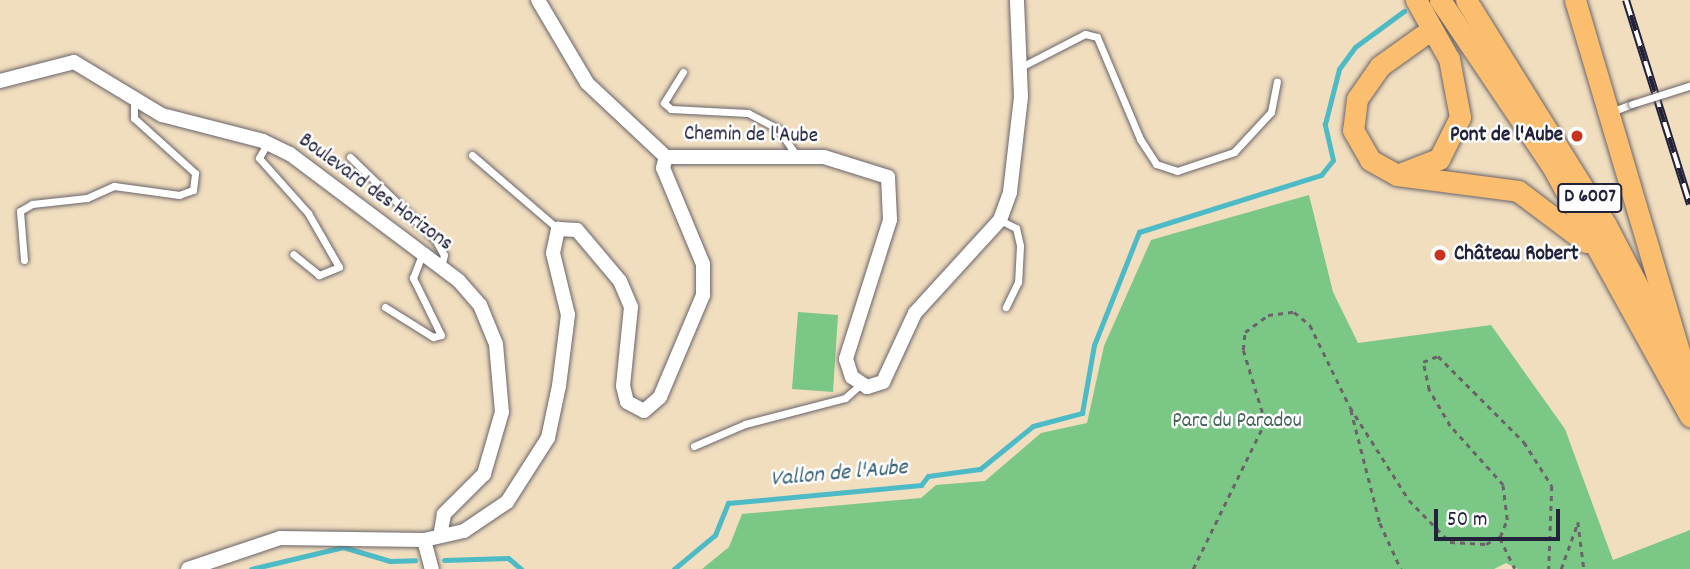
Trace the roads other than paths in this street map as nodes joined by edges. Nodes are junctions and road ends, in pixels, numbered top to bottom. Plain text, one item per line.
1 (538, 0) edge
2 (1017, 0) edge
3 (1416, 0) edge
4 (1440, 0) edge
5 (1466, 0) edge
6 (1575, 0) edge
7 (1422, 36) dead end
8 (1018, 69) junction
9 (683, 72) dead end
10 (0, 81) edge
11 (1277, 82) dead end
12 (1690, 85) edge
13 (134, 96) junction
14 (1607, 113) junction
15 (267, 143) junction
16 (472, 155) dead end
17 (797, 156) junction
18 (666, 157) junction
19 (350, 158) dead end
20 (1397, 175) junction
21 (1000, 220) junction
22 (558, 229) junction
23 (293, 254) dead end
24 (422, 254) junction
25 (1600, 256) junction
26 (24, 260) dead end
27 (441, 268) junction
28 (385, 307) dead end
29 (1006, 307) dead end
30 (862, 384) junction
31 (1690, 388) edge
32 (1690, 416) edge
33 (694, 446) dead end
34 (440, 536) junction
35 (424, 540) junction
36 (188, 569) edge
37 (432, 569) edge

1 - 18 street
2 - 8 street
3 - 20 main road
4 - 25 main road, D 6007
5 - 31 main road, D 6007
6 - 14 main road
7 - 20 main road
8 - 11 lane
8 - 21 street
9 - 17 lane
10 - 13 street, Boulevard des Horizons
12 - 14 lane, bridge
13 - 15 street, Boulevard des Horizons
13 - 26 lane
14 - 31 main road
15 - 23 lane
15 - 24 street, Boulevard des Horizons
16 - 22 lane
17 - 18 street, Chemin de l'Aube
17 - 30 street, Chemin de l'Aube
18 - 22 street, Chemin de l'Aube
19 - 27 lane
20 - 25 main road
21 - 29 lane
21 - 30 street
22 - 34 street
24 - 27 street, Boulevard des Horizons
24 - 28 lane
25 - 32 main road, D 6007
27 - 34 street, Boulevard des Horizons
30 - 33 lane
34 - 35 street
35 - 36 street
35 - 37 street

